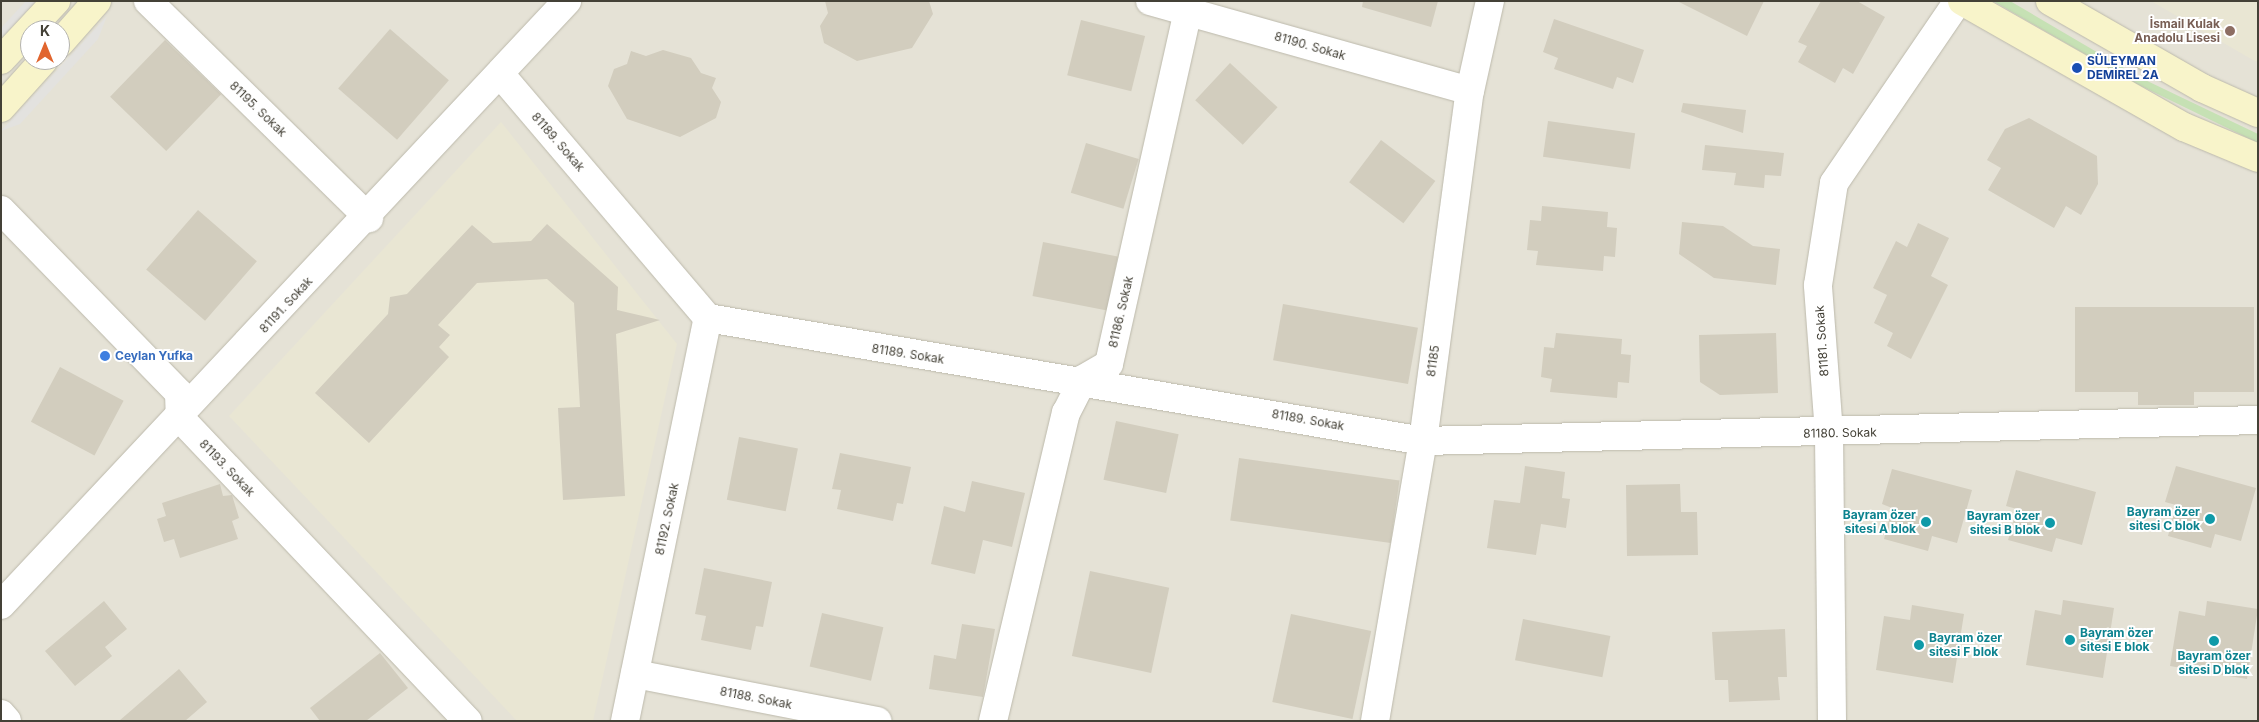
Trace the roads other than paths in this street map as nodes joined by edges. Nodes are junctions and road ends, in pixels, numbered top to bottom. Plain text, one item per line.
1 (56, 1) edge
2 (97, 1) edge
3 (148, 1) edge
4 (567, 1) edge
5 (1150, 1) edge
6 (1490, 1) edge
7 (1960, 1) edge
8 (2050, 1) edge
9 (1189, 6) edge
10 (70, 32) edge
11 (1, 60) edge
12 (35, 70) edge
13 (501, 75) junction
14 (1470, 92) junction
15 (1, 108) edge
16 (2258, 113) edge
17 (2258, 158) edge
18 (1, 210) edge
19 (369, 218) junction
20 (708, 318) junction
21 (1083, 379) junction
22 (180, 418) junction
23 (2258, 420) edge
24 (1829, 433) junction
25 (1423, 441) junction
26 (1, 605) edge
27 (634, 674) junction
28 (1, 714) edge
29 (7, 721) edge
30 (468, 721) edge
31 (626, 721) edge
32 (877, 721) edge
33 (993, 721) edge
34 (1375, 721) edge
35 (1832, 721) edge

1 - 11 main road
2 - 10 main road
3 - 19 street, 81195. Sokak
4 - 13 street, 81191. Sokak
5 - 9 street, 81190. Sokak
6 - 14 street, 81185
7 - 17 main road
7 - 24 street, 81181. Sokak
8 - 16 main road
9 - 14 street, 81190. Sokak
9 - 21 street, 81186. Sokak
12 - 15 main road
13 - 19 street, 81191. Sokak
13 - 20 street, 81189. Sokak
14 - 25 street, 81185
18 - 22 street
19 - 22 street, 81191. Sokak
20 - 21 street, 81189. Sokak
20 - 27 street, 81192. Sokak
21 - 25 street, 81189. Sokak
21 - 33 street
22 - 26 street, 81191. Sokak
22 - 30 street, 81193. Sokak
23 - 24 street, 81180. Sokak
24 - 25 street, 81180. Sokak
24 - 35 street, 81181. Sokak
25 - 34 street, 81185
27 - 31 street, 81192. Sokak
27 - 32 street, 81188. Sokak
28 - 29 street

